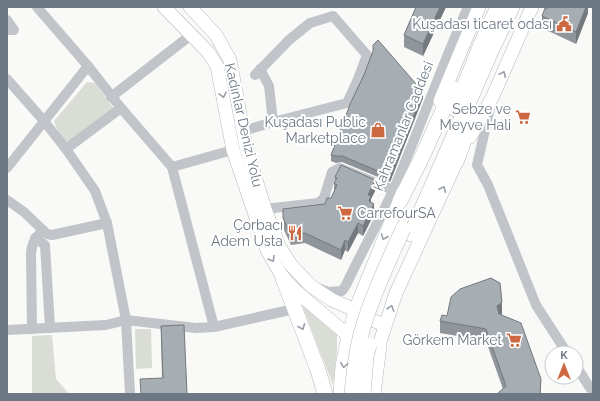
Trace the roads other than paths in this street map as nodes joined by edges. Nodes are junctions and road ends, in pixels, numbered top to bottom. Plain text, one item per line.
1 (37, 7) edge
2 (164, 7) edge
3 (172, 7) edge
4 (181, 7) edge
5 (190, 7) edge
6 (468, 7) edge
7 (479, 7) edge
8 (489, 7) edge
9 (498, 7) edge
10 (512, 7) edge
11 (522, 7) edge
12 (532, 7) edge
13 (7, 20) edge
14 (7, 30) edge
15 (191, 35) junction
16 (230, 60) junction
17 (88, 66) junction
18 (216, 66) junction
19 (7, 80) edge
20 (112, 97) junction
21 (492, 98) junction
22 (120, 108) junction
23 (44, 121) junction
24 (272, 122) junction
25 (243, 131) junction
26 (246, 147) junction
27 (66, 149) junction
28 (233, 150) junction
29 (456, 162) junction
30 (172, 167) junction
31 (7, 168) edge
32 (396, 196) junction
33 (7, 200) edge
34 (265, 209) junction
35 (107, 223) junction
36 (43, 230) junction
37 (407, 232) junction
38 (35, 238) junction
39 (283, 278) junction
40 (312, 286) junction
41 (364, 288) junction
42 (327, 297) junction
43 (294, 309) junction
44 (355, 310) junction
45 (126, 320) junction
46 (385, 325) junction
47 (214, 327) junction
48 (50, 328) junction
49 (32, 329) junction
50 (7, 330) edge
51 (348, 336) junction
52 (562, 345) edge
53 (379, 346) junction
54 (584, 381) edge
55 (589, 391) edge
56 (345, 392) edge
57 (369, 393) edge
58 (130, 394) edge
59 (325, 394) edge

1 - 17 street
2 - 15 main road, Kadınlar Denizi Yolu
3 - 18 main road
4 - 16 main road
5 - 16 main road, Kadınlar Denizi Yolu
6 - 32 street, Kahramanlar Caddesi
7 - 32 main road
8 - 32 highway
9 - 37 highway
10 - 37 highway
11 - 29 highway
21 -> 12 main road
13 - 14 street
15 - 18 main road, Kadınlar Denizi Yolu
15 - 20 street
16 - 25 main road, Kadınlar Denizi Yolu
17 - 20 street
17 - 23 street
18 -> 28 main road, Kadınlar Denizi Yolu
19 - 23 street
20 - 22 street
21 - 29 main road
21 - 52 street
22 - 27 street
22 - 30 street
23 - 27 street
23 - 31 street
24 - 24 street
24 - 25 street
25 - 26 main road, Kadınlar Denizi Yolu
26 - 28 street
26 - 34 main road, Kadınlar Denizi Yolu
27 - 35 street
28 - 30 street
28 -> 39 main road, Kadınlar Denizi Yolu
46 -> 29 main road
30 - 47 street
32 - 34 street
32 - 40 street, Kahramanlar Caddesi
32 -> 41 main road
33 - 36 street
34 - 40 main road, Kadınlar Denizi Yolu
35 - 36 street
35 - 45 street
36 - 38 street
37 - 56 highway, bridge
37 - 57 highway, bridge
38 - 48 street
38 - 49 street
39 - 43 highway
39 - 51 main road, Kadınlar Denizi Yolu
40 - 42 main road, Kadınlar Denizi Yolu
41 - 42 main road
41 - 44 main road
42 - 44 main road, Kadınlar Denizi Yolu
43 - 47 street
43 -> 59 highway
44 - 46 main road, Kadınlar Denizi Yolu
44 - 51 main road
45 - 47 street
45 - 48 street
45 - 58 street
46 - 53 main road
48 - 49 street
49 - 50 street
51 - 53 main road, Kadınlar Denizi Yolu
51 -> 56 highway
53 - 57 highway
54 - 55 street
56 - 57 highway

